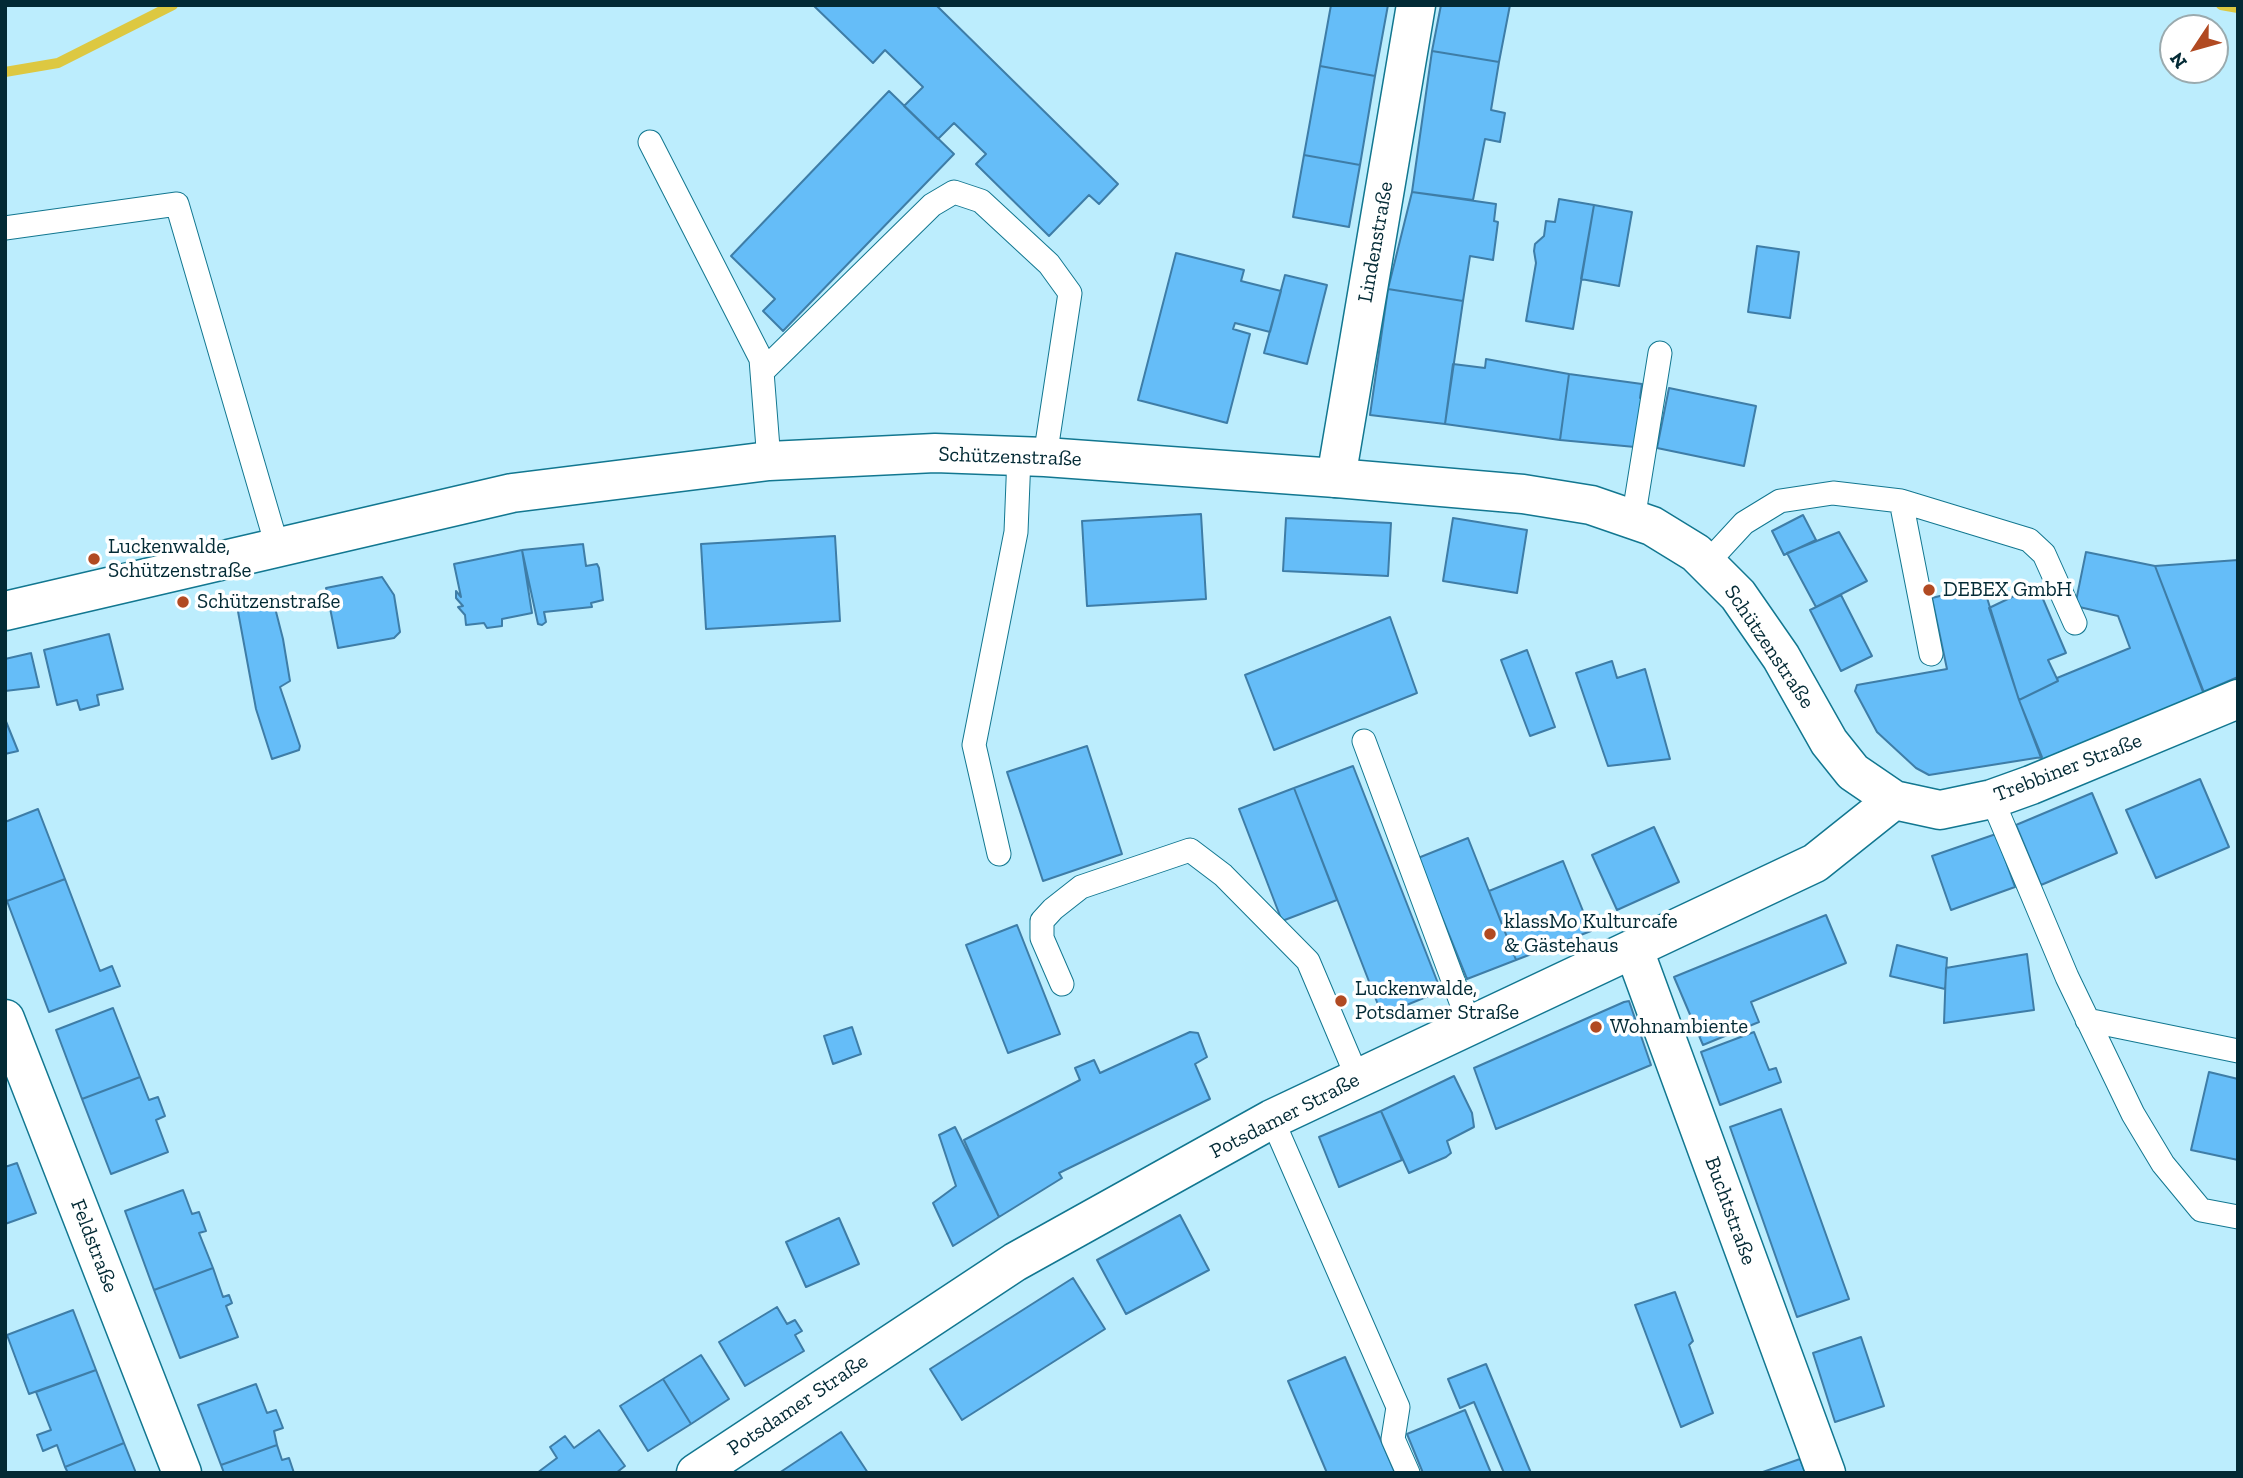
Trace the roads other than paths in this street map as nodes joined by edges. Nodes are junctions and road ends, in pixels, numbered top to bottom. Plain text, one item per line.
1 (1416, 5) edge
2 (650, 142) dead end
3 (5, 228) edge
4 (1660, 353) dead end
5 (764, 370) junction
6 (1032, 457) junction
7 (769, 461) junction
8 (1336, 478) junction
9 (1900, 501) junction
10 (1633, 520) junction
11 (277, 546) junction
12 (1708, 562) junction
13 (5, 611) edge
14 (2075, 623) dead end
15 (1931, 654) dead end
16 (2238, 699) edge
17 (1364, 741) dead end
18 (1992, 799) junction
19 (1894, 800) junction
20 (999, 854) dead end
21 (1634, 950) junction
22 (1062, 984) dead end
23 (5, 1019) edge
24 (2087, 1020) junction
25 (1470, 1027) junction
26 (2238, 1051) edge
27 (1358, 1079) junction
28 (1272, 1119) junction
29 (2238, 1217) edge
30 (182, 1473) edge
31 (696, 1473) edge
32 (1408, 1473) edge
33 (1826, 1473) edge

1 - 8 street, Lindenstraße
2 - 5 lane
3 - 11 lane
4 - 10 lane
5 - 6 lane
5 - 7 lane
6 - 7 street, Schützenstraße
6 - 8 street, Schützenstraße
6 - 20 lane
7 - 11 street, Schützenstraße
8 - 10 street, Schützenstraße
9 - 12 lane
9 - 14 lane
9 - 15 lane
10 - 12 street, Schützenstraße
11 - 13 street, Schützenstraße
12 - 19 street, Schützenstraße
16 - 18 street, Trebbiner Straße
17 - 25 lane
18 - 19 street, Trebbiner Straße
18 - 24 lane
19 - 21 street, Potsdamer Straße
21 - 25 street, Potsdamer Straße
21 - 33 street, Buchtstraße
22 - 27 lane
23 - 30 street, Feldstraße
24 - 26 lane
24 - 29 lane
25 - 27 street, Potsdamer Straße
27 - 28 street, Potsdamer Straße
28 - 31 street, Potsdamer Straße
28 - 32 lane

